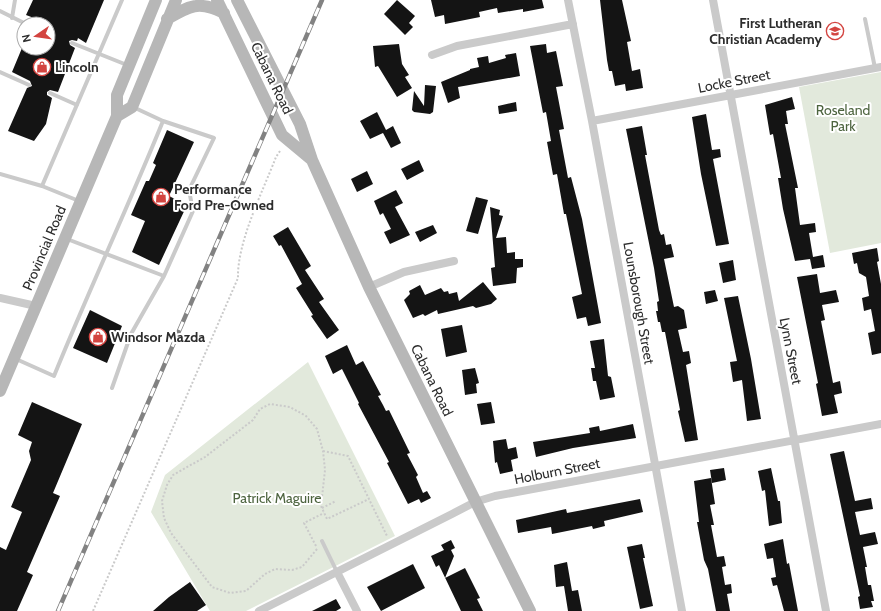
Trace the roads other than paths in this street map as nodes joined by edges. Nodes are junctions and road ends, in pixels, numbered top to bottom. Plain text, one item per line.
1 (15, 0) edge
2 (122, 0) edge
3 (156, 0) edge
4 (176, 0) edge
5 (217, 0) edge
6 (237, 0) edge
7 (568, 0) edge
8 (713, 0) edge
9 (0, 11) edge
10 (224, 13) junction
11 (12, 18) junction
12 (167, 19) junction
13 (865, 19) dead end
14 (16, 20) edge
15 (573, 24) junction
16 (72, 43) dead end
17 (99, 54) junction
18 (432, 55) dead end
19 (129, 66) junction
20 (878, 67) edge
21 (0, 72) edge
22 (29, 85) dead end
23 (50, 93) dead end
24 (730, 95) junction
25 (77, 105) junction
26 (132, 106) junction
27 (117, 116) junction
28 (163, 121) junction
29 (592, 121) junction
30 (312, 160) junction
31 (0, 174) edge
32 (42, 186) junction
33 (80, 201) junction
34 (65, 238) junction
35 (105, 254) junction
36 (454, 261) dead end
37 (164, 276) junction
38 (369, 287) junction
39 (0, 298) edge
40 (36, 306) junction
41 (14, 358) junction
42 (1, 385) edge
43 (112, 388) dead end
44 (881, 424) edge
45 (794, 440) junction
46 (656, 466) junction
47 (475, 502) junction
48 (322, 541) dead end
49 (337, 572) junction
50 (259, 611) edge
51 (357, 611) edge
52 (530, 611) edge
53 (682, 611) edge
54 (826, 611) edge

1 - 11 lane
2 - 17 lane
3 - 19 main road, Provincial Road
4 - 12 main road
5 - 10 main road, Cabana Road
6 - 30 main road, Cabana Road
7 - 15 street, Lounsborough Street
8 - 24 street, Lynn Street
9 - 11 lane
10 - 12 main road
10 - 30 main road, Cabana Road
11 - 14 lane
12 - 26 main road
13 - 20 lane
15 - 18 street
15 - 29 street, Lounsborough Street
16 - 17 lane
17 - 19 lane
17 - 25 lane
19 - 27 main road, Provincial Road
20 - 24 street, Locke Street
21 - 22 lane
23 - 25 lane
24 - 29 street, Locke Street
24 - 45 street, Lynn Street
25 - 32 lane
26 - 27 main road
26 - 28 lane
27 - 33 main road, Provincial Road
28 - 35 lane
28 - 37 lane
29 - 46 street, Lounsborough Street
30 - 38 main road, Cabana Road
31 - 32 lane
32 - 33 lane
33 - 34 main road, Provincial Road
34 - 35 lane
34 - 40 main road, Provincial Road
35 - 37 lane
35 - 41 lane
36 - 38 street
37 - 43 lane
38 - 47 main road, Cabana Road
39 - 40 street
40 - 41 main road, Provincial Road
41 - 42 main road, Provincial Road
44 - 45 street, Holburn Street
45 - 46 street, Holburn Street
45 - 54 street, Lynn Street
46 - 47 street, Holburn Street
46 - 53 street, Lounsborough Street
47 - 49 street, Holburn Street
47 - 52 main road, Cabana Road
48 - 49 lane
49 - 50 street, Holburn Street
49 - 51 street

